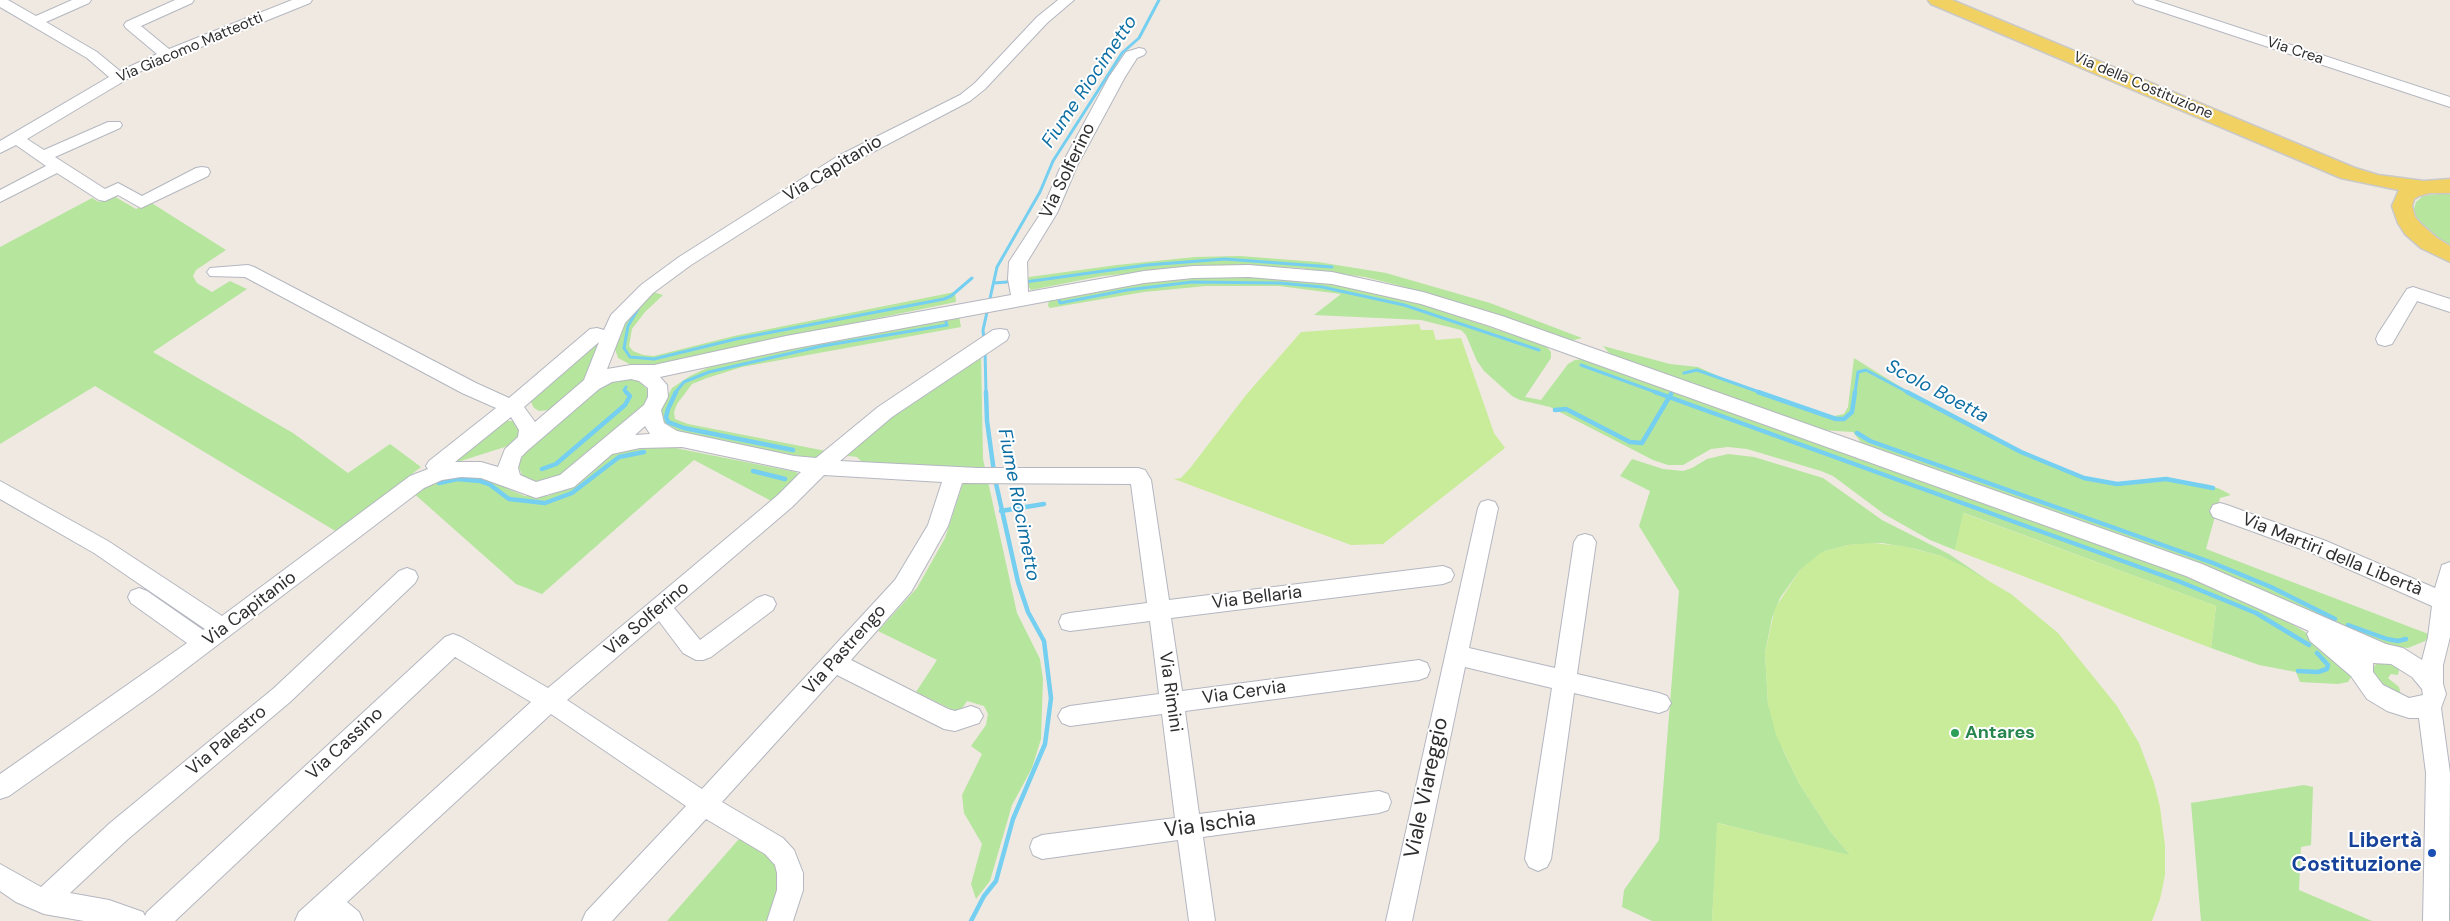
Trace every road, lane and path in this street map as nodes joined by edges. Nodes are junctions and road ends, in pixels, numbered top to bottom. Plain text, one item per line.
1 (84, 0) edge
2 (187, 0) edge
3 (306, 0) edge
4 (1067, 0) edge
5 (1937, 0) edge
6 (2140, 0) edge
7 (0, 1) edge
8 (35, 22) junction
9 (1139, 52) dead end
10 (167, 55) junction
11 (119, 78) junction
12 (2450, 102) edge
13 (114, 125) dead end
14 (17, 139) junction
15 (0, 148) edge
16 (44, 156) junction
17 (58, 166) junction
18 (202, 172) dead end
19 (2348, 173) junction
20 (2450, 186) edge
21 (2423, 187) junction
22 (0, 197) edge
23 (2403, 212) junction
24 (2450, 254) edge
25 (216, 272) dead end
26 (1012, 300) junction
27 (2450, 306) edge
28 (1000, 335) dead end
29 (602, 339) junction
30 (2384, 339) dead end
31 (719, 357) junction
32 (634, 372) junction
33 (592, 384) junction
34 (654, 403) junction
35 (515, 410) junction
36 (560, 412) junction
37 (527, 439) junction
38 (686, 442) junction
39 (607, 449) junction
40 (436, 466) dead end
41 (819, 467) junction
42 (955, 476) junction
43 (511, 479) junction
44 (0, 489) edge
45 (1488, 508) dead end
46 (2220, 511) dead end
47 (1586, 542) dead end
48 (2450, 571) edge
49 (1443, 575) dead end
50 (407, 577) dead end
51 (139, 597) dead end
52 (2446, 602) edge
53 (765, 604) dead end
54 (2275, 605) junction
55 (661, 607) junction
56 (1159, 611) junction
57 (1070, 622) dead end
58 (223, 629) junction
59 (2439, 638) junction
60 (204, 643) junction
61 (1456, 655) junction
62 (2392, 655) junction
63 (834, 662) junction
64 (1419, 670) dead end
65 (2361, 671) junction
66 (1565, 681) junction
67 (2431, 695) junction
68 (549, 701) junction
69 (1171, 703) junction
70 (1658, 703) dead end
71 (2402, 706) junction
72 (971, 716) dead end
73 (1070, 716) dead end
74 (2435, 752) junction
75 (0, 788) edge
76 (1379, 802) dead end
77 (704, 804) junction
78 (1189, 828) junction
79 (1042, 847) dead end
80 (1538, 859) dead end
81 (0, 876) edge
82 (44, 901) junction
83 (328, 903) junction
84 (603, 918) edge
85 (134, 921) edge
86 (156, 921) edge
87 (308, 921) edge
88 (350, 921) edge
89 (780, 921) edge
90 (1202, 921) edge
91 (1399, 921) edge
92 (2436, 921) edge

1 - 8 street
2 - 10 street
3 - 10 street, Via Giacomo Matteotti
4 - 29 street, Via Capitanio
5 - 19 main road, Via della Costituzione
6 - 12 street, Via Crea
7 - 8 street
8 - 11 street
9 - 26 street, Via Solferino
10 - 11 street, Via Giacomo Matteotti
11 - 14 street, Via Giacomo Matteotti
13 - 16 street
14 - 15 street, Via Giacomo Matteotti
14 - 16 street
16 - 17 street
17 - 18 street
17 - 22 street
19 - 21 main road, Via della Costituzione
19 - 23 main road, Via della Costituzione
20 - 21 main road, Via della Costituzione
21 - 23 main road
23 - 24 main road, Via della Costituzione
25 - 35 street
26 - 31 street
26 - 54 street
27 - 30 street
28 - 41 street, Via Solferino
29 - 32 street
29 - 33 street, Via Capitanio
29 - 35 street, Via Capitanio
31 - 32 street
31 - 34 street, Via Capitanio
32 - 33 street
32 - 34 street
33 - 36 street
34 - 38 street
34 - 39 street, Via Capitanio
35 - 36 street
35 - 37 street
35 - 40 street, Via Capitanio
36 - 37 street
37 - 43 street
38 - 39 street
38 - 41 street
39 - 43 street, Via Capitanio
41 - 42 street
41 - 55 street, Via Solferino
42 - 56 street, Via Rimini
42 - 63 street, Via Pastrengo
43 - 58 street, Via Capitanio
44 - 58 street
45 - 61 street, Viale Viareggio
46 - 52 street, Via Martiri della Libertà
47 - 66 street
48 - 52 street, Via Martiri della Libertà
49 - 56 street, Via Bellaria
50 - 82 street, Via Palestro
51 - 60 street
52 - 59 street, Via Martiri della Libertà
53 - 55 street
54 - 62 street
54 - 65 street, Via Martiri della Libertà
55 - 68 street, Via Solferino
56 - 57 street, Via Bellaria
56 - 69 street, Via Rimini
58 - 60 street, Via Capitanio
59 - 62 street
59 - 67 street, Via Martiri della Libertà
60 - 75 street, Via Capitanio
61 - 66 street
61 - 91 street, Viale Viareggio
62 - 65 street
62 - 67 street
63 - 72 street
63 - 77 street, Via Pastrengo
64 - 69 street, Via Cervia
65 - 71 street, Via Martiri della Libertà
66 - 70 street
66 - 80 street
67 - 71 street, Via Martiri della Libertà
67 - 74 street, Via Martiri della Libertà
68 - 77 street
68 - 83 street, Via Solferino
68 - 86 street, Via Cassino
69 - 73 street, Via Cervia
69 - 78 street, Via Rimini
71 - 74 street, Via Martiri della Libertà
74 - 92 street, Via Martiri della Libertà
76 - 78 street, Via Ischia
77 - 84 street, Via Pastrengo
77 - 89 street
78 - 79 street, Via Ischia
78 - 90 street, Via Rimini
81 - 82 street
82 - 85 street
83 - 87 street, Via Solferino
83 - 88 street

